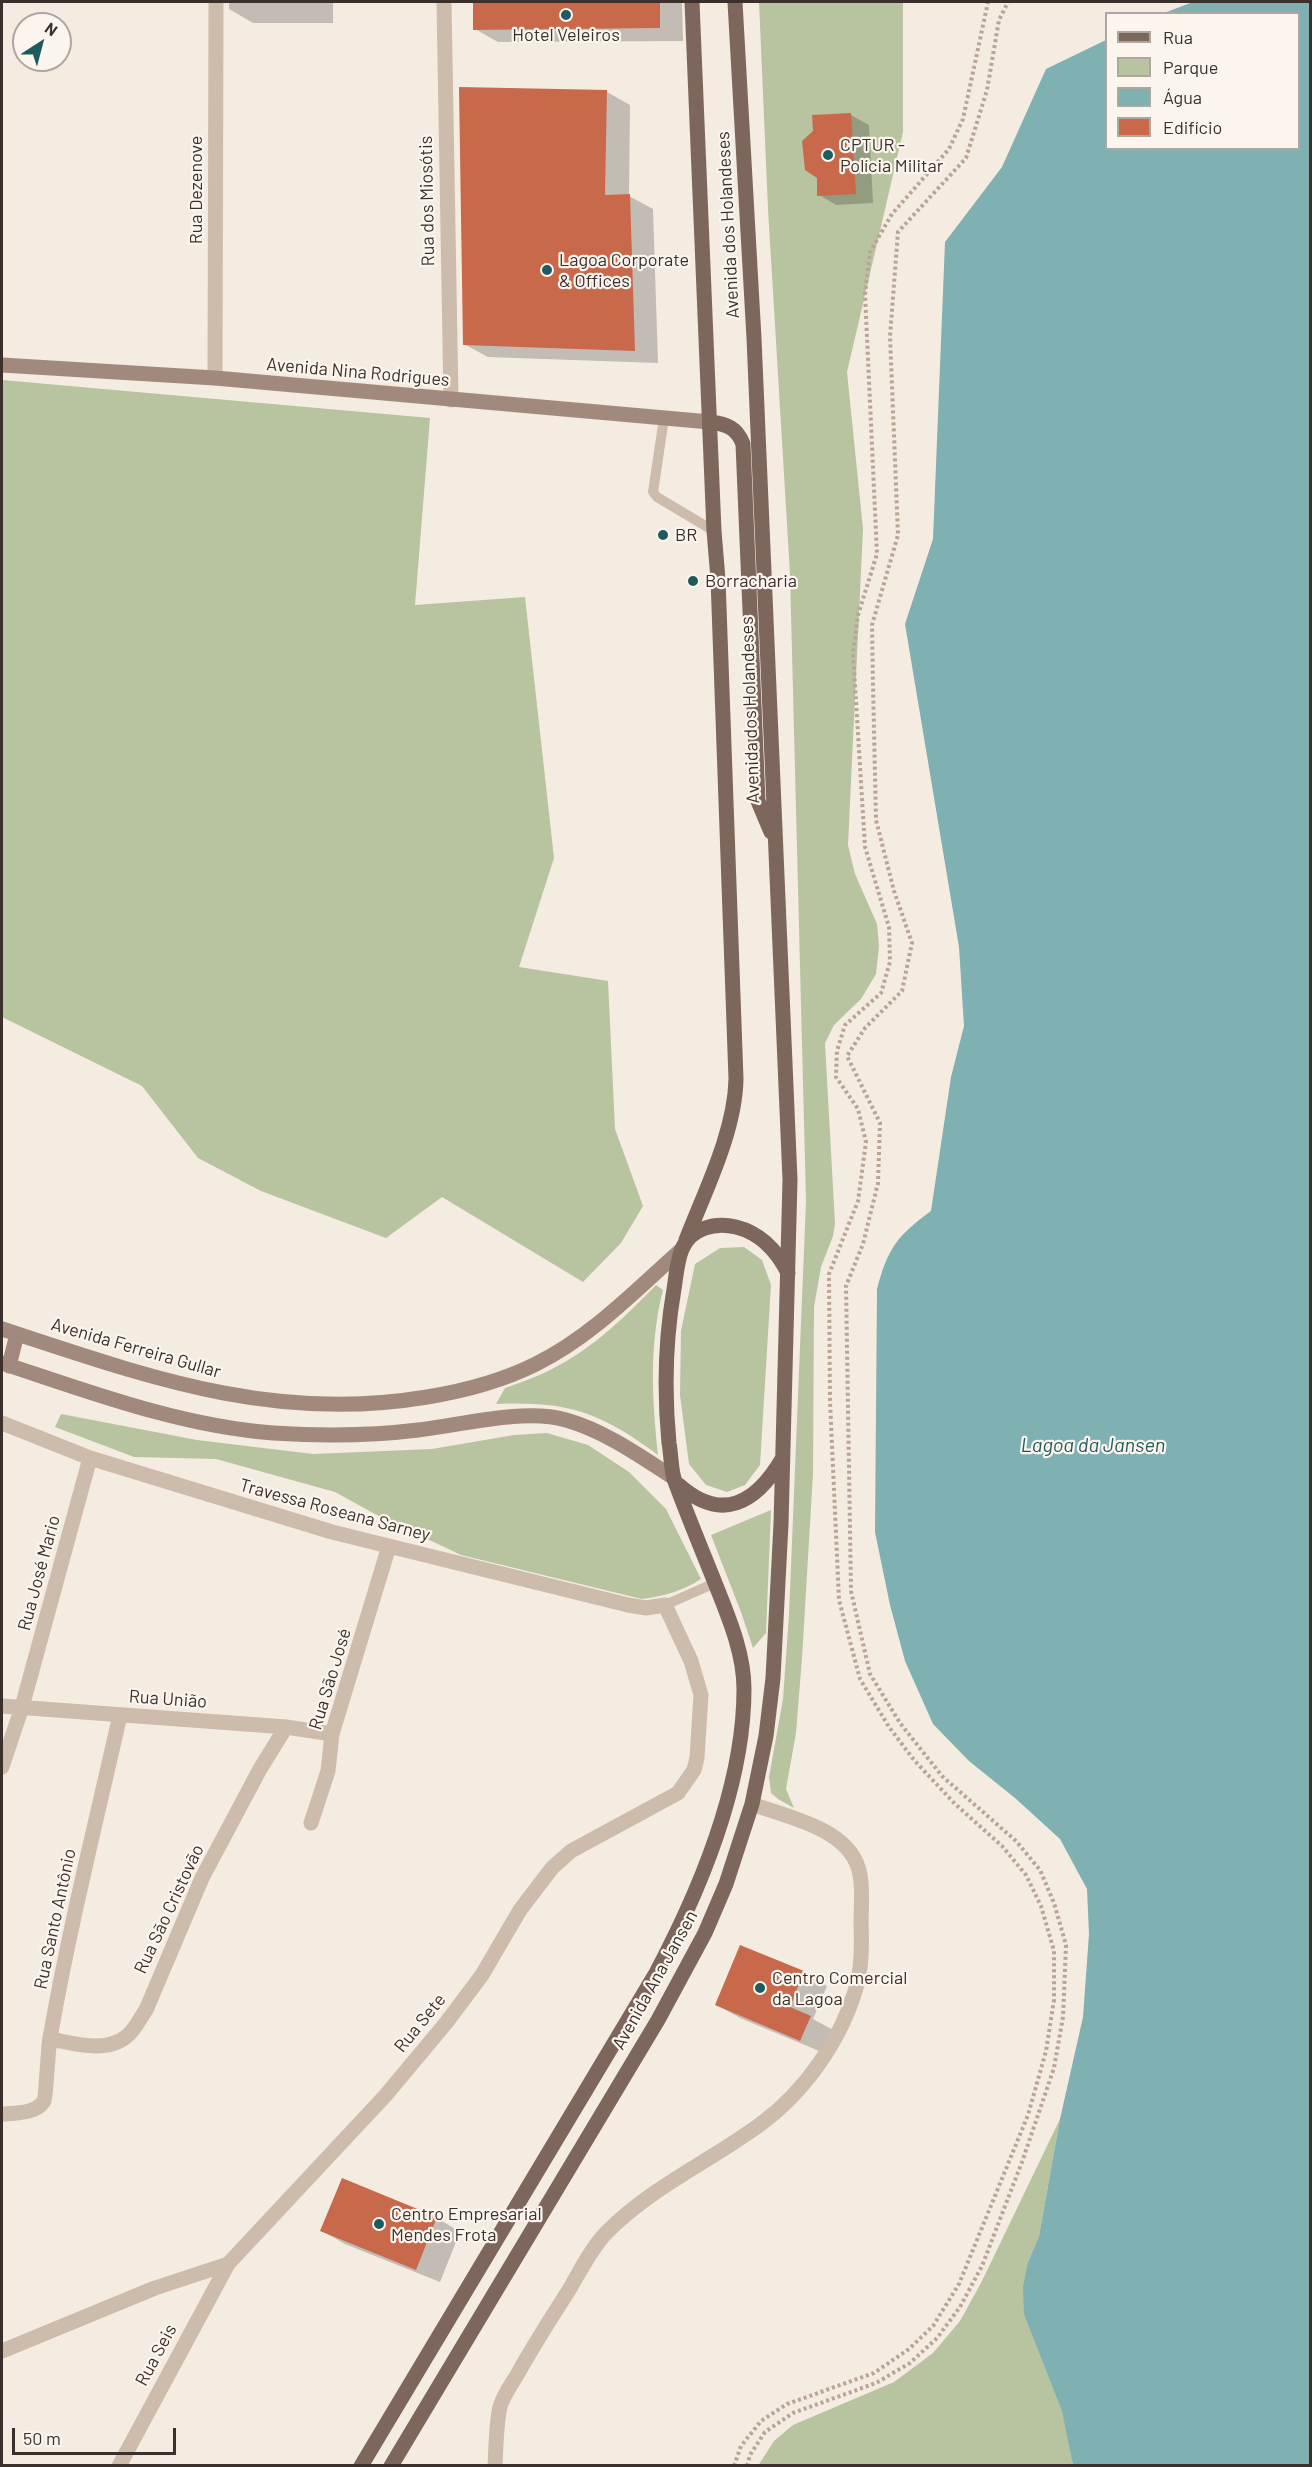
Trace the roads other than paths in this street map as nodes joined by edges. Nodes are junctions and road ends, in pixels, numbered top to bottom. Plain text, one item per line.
1 (216, 2) edge
2 (444, 2) edge
3 (692, 2) edge
4 (735, 2) edge
5 (2, 365) edge
6 (215, 378) junction
7 (451, 400) junction
8 (664, 418) junction
9 (710, 422) junction
10 (714, 531) junction
11 (775, 843) junction
12 (683, 1247) junction
13 (789, 1274) junction
14 (2, 1329) edge
15 (17, 1334) junction
16 (5, 1365) edge
17 (2, 1423) edge
18 (783, 1456) junction
19 (90, 1458) junction
20 (675, 1480) junction
21 (389, 1546) junction
22 (715, 1582) junction
23 (665, 1605) junction
24 (2, 1706) edge
25 (22, 1707) junction
26 (120, 1715) junction
27 (286, 1727) junction
28 (332, 1734) junction
29 (2, 1767) edge
30 (752, 1804) junction
31 (311, 1823) dead end
32 (50, 2039) junction
33 (9, 2114) edge
34 (228, 2264) junction
35 (2, 2352) edge
36 (119, 2466) edge
37 (361, 2466) edge
38 (391, 2466) edge
39 (495, 2466) edge

1 - 6 street, Rua Dezenove
2 - 7 street, Rua dos Miosótis
3 - 9 main road, Avenida dos Holandeses
4 - 11 main road, Avenida dos Holandeses
5 - 6 main road, Avenida Nina Rodrigues
6 - 7 main road, Avenida Nina Rodrigues
7 - 8 main road, Avenida Nina Rodrigues
8 - 9 main road, Avenida Nina Rodrigues
8 - 10 lane
9 - 10 main road, Avenida dos Holandeses
9 - 11 main road
10 - 12 main road, Avenida dos Holandeses
11 - 13 main road, Avenida dos Holandeses
12 - 13 main road
12 - 15 main road, Avenida Ferreira Gullar
12 - 20 main road, Avenida dos Holandeses
13 - 18 main road, Avenida dos Holandeses
14 - 15 main road, Avenida Ferreira Gullar
15 - 16 main road
16 - 20 main road
17 - 19 street, Travessa Roseana Sarney
18 - 20 main road
18 - 30 main road, Avenida Ana Jansen
19 - 21 street, Travessa Roseana Sarney
19 - 25 street, Rua José Mario
20 - 22 main road, Avenida Ana Jansen
21 - 23 street, Travessa Roseana Sarney
21 - 28 street, Rua São José
22 - 23 lane
22 - 37 main road, Avenida Ana Jansen
23 - 34 street, Rua Sete
24 - 25 street, Rua União
25 - 26 street, Rua União
25 - 29 street, Rua José Mario
26 - 27 street, Rua União
26 - 32 street, Rua Santo Antônio
27 - 28 street, Rua União
27 - 32 street, Rua São Cristovão
28 - 31 street, Rua São José
30 - 38 main road, Avenida Ana Jansen
30 - 39 street
32 - 33 street, Rua Santo Antônio
34 - 35 street, Rua Sete
34 - 36 street, Rua Seis

